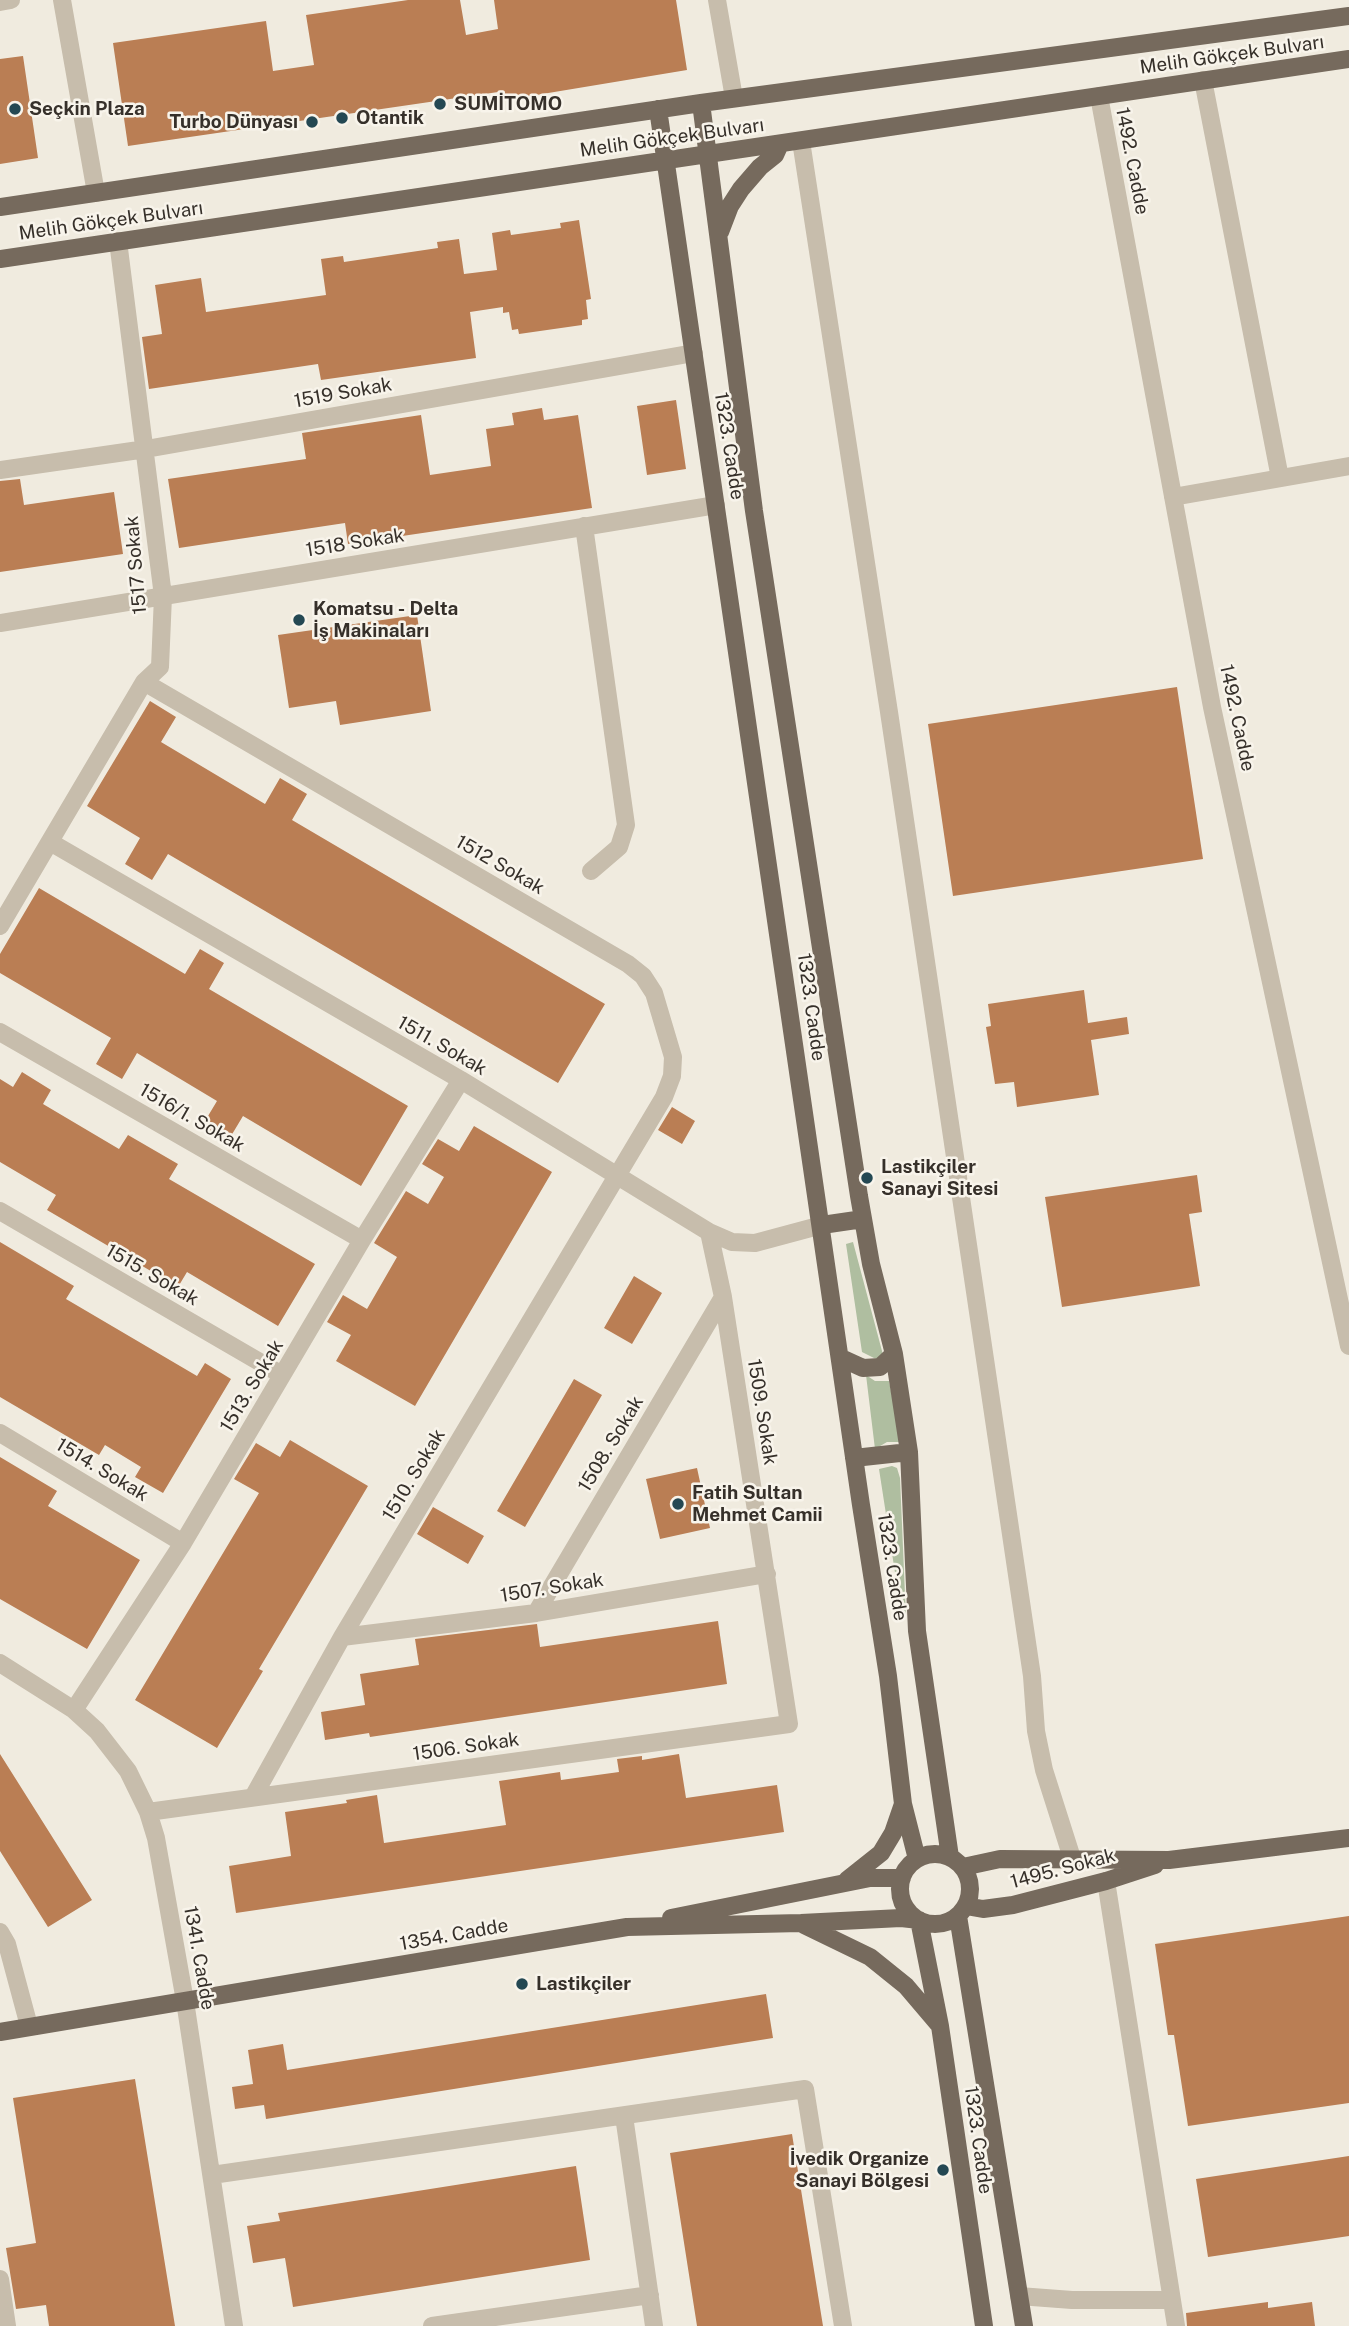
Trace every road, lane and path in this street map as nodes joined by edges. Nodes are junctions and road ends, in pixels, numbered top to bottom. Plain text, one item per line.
1 (11, 0) edge
2 (62, 0) edge
3 (717, 0) edge
4 (0, 2) edge
5 (1349, 16) edge
6 (1349, 58) edge
7 (1203, 80) junction
8 (1099, 96) junction
9 (734, 98) junction
10 (701, 103) junction
11 (658, 109) junction
12 (801, 141) junction
13 (780, 144) junction
14 (709, 153) junction
15 (665, 160) junction
16 (96, 193) junction
17 (0, 207) edge
18 (719, 233) junction
19 (118, 242) junction
20 (0, 259) edge
21 (694, 353) junction
22 (146, 449) junction
23 (1349, 466) edge
24 (0, 470) edge
25 (1280, 478) junction
26 (1173, 497) junction
27 (716, 505) junction
28 (584, 526) junction
29 (163, 596) junction
30 (0, 623) edge
31 (144, 682) junction
32 (50, 842) junction
33 (591, 871) dead end
34 (0, 926) edge
35 (0, 1032) edge
36 (461, 1080) junction
37 (616, 1176) junction
38 (0, 1211) edge
39 (863, 1219) junction
40 (822, 1225) junction
41 (709, 1232) junction
42 (362, 1240) junction
43 (723, 1297) junction
44 (1349, 1346) edge
45 (894, 1353) junction
46 (841, 1358) junction
47 (282, 1375) junction
48 (0, 1433) edge
49 (909, 1452) junction
50 (854, 1458) junction
51 (183, 1543) junction
52 (767, 1574) junction
53 (537, 1613) junction
54 (342, 1637) junction
55 (0, 1663) edge
56 (75, 1710) junction
57 (789, 1724) joint
58 (253, 1797) junction
59 (903, 1804) junction
60 (148, 1812) junction
61 (1349, 1838) edge
62 (1072, 1858) junction
63 (917, 1859) junction
64 (1169, 1860) junction
65 (957, 1862) junction
66 (902, 1878) junction
67 (1106, 1881) junction
68 (843, 1883) junction
69 (962, 1911) junction
70 (919, 1920) junction
71 (801, 1923) junction
72 (627, 1927) junction
73 (0, 1932) edge
74 (185, 2001) junction
75 (29, 2026) junction
76 (940, 2026) junction
77 (0, 2032) edge
78 (624, 2116) junction
79 (212, 2175) junction
80 (0, 2279) edge
81 (650, 2295) junction
82 (1019, 2295) junction
83 (1172, 2300) junction
84 (7, 2326) edge
85 (234, 2326) edge
86 (432, 2326) edge
87 (654, 2326) edge
88 (843, 2326) edge
89 (984, 2326) edge
90 (1024, 2326) edge
91 (1176, 2326) edge

1 - 4 street
2 - 16 street
3 - 9 street
5 - 9 main road, Melih Gökçek Bulvarı
6 - 7 main road, Melih Gökçek Bulvarı
7 - 8 main road, Melih Gökçek Bulvarı
7 - 25 street
8 - 12 main road, Melih Gökçek Bulvarı
8 - 26 street, 1492. Cadde
9 - 10 main road, Melih Gökçek Bulvarı
10 - 11 main road, Melih Gökçek Bulvarı
10 - 14 main road
11 - 15 main road, 1323. Cadde
11 - 16 main road, Melih Gökçek Bulvarı
12 - 13 main road, Melih Gökçek Bulvarı
12 - 62 street
13 - 14 main road, Melih Gökçek Bulvarı
13 - 18 main road
14 - 15 main road, Melih Gökçek Bulvarı
14 - 18 main road
15 - 19 main road, Melih Gökçek Bulvarı
15 - 21 main road, 1323. Cadde
16 - 17 main road, Melih Gökçek Bulvarı
18 - 39 main road
19 - 20 main road, Melih Gökçek Bulvarı
19 - 22 street, 1517 Sokak
21 - 22 street, 1519 Sokak
21 - 27 main road, 1323. Cadde
22 - 24 street, 1519 Sokak
22 - 29 street, 1517 Sokak
23 - 25 street
25 - 26 street
26 - 44 street, 1492. Cadde
27 - 28 street, 1518 Sokak
27 - 40 main road, 1323. Cadde
28 - 29 street, 1518 Sokak
28 - 33 street
29 - 30 street, 1518 Sokak
29 - 31 street, 1517 Sokak
31 - 32 street, 1517 Sokak
31 - 37 street, 1512 Sokak
32 - 34 street, 1517 Sokak
32 - 36 street, 1511. Sokak
35 - 42 street, 1516/1. Sokak
36 - 37 street, 1511. Sokak
36 - 42 street, 1513. Sokak
37 - 41 street, 1511. Sokak
37 - 54 street, 1510. Sokak
38 - 47 street, 1515. Sokak
39 - 40 main road
39 - 45 main road
40 - 41 street, 1511. Sokak
40 - 46 main road, 1323. Cadde
41 - 43 street, 1509. Sokak
42 - 47 street, 1513. Sokak
43 - 52 street, 1509. Sokak
43 - 53 street, 1508. Sokak
45 - 46 main road
45 - 49 main road
46 - 50 main road, 1323. Cadde
47 - 51 street, 1513. Sokak
48 - 51 street, 1514. Sokak
49 - 50 main road
49 - 65 main road
50 - 59 main road, 1323. Cadde
51 - 56 street, 1513. Sokak
52 - 53 street, 1507. Sokak
52 - 57 street, 1509. Sokak
53 - 54 street, 1507. Sokak
54 - 58 street, 1510. Sokak
55 - 56 street, 1341. Cadde
56 - 60 street, 1341. Cadde
57 - 58 street, 1506. Sokak
58 - 60 street, 1506. Sokak
59 - 63 main road, 1323. Cadde
59 - 68 main road
60 - 74 street, 1341. Cadde
61 - 64 main road, 1495. Sokak
62 - 64 main road, 1495. Sokak
62 - 65 main road, 1495. Sokak
63 - 65 main road
63 - 66 main road
64 - 67 main road, 1495. Sokak
65 - 69 main road
66 - 68 main road
66 - 70 main road
67 - 69 main road, 1495. Sokak
67 - 83 street
68 - 72 main road
69 - 70 main road
69 - 82 main road
70 - 71 main road, 1354. Cadde
70 - 76 main road, 1323. Cadde
71 - 72 main road, 1354. Cadde
71 - 76 main road
72 - 74 main road, 1354. Cadde
73 - 75 street
74 - 75 main road, 1354. Cadde
74 - 79 street, 1341. Cadde
75 - 77 main road, 1354. Cadde
76 - 89 main road, 1323. Cadde
78 - 79 street
78 - 81 street
78 - 88 street
79 - 85 street, 1341. Cadde
80 - 84 street
81 - 86 street
81 - 87 street
82 - 83 street
82 - 90 main road
83 - 91 street

